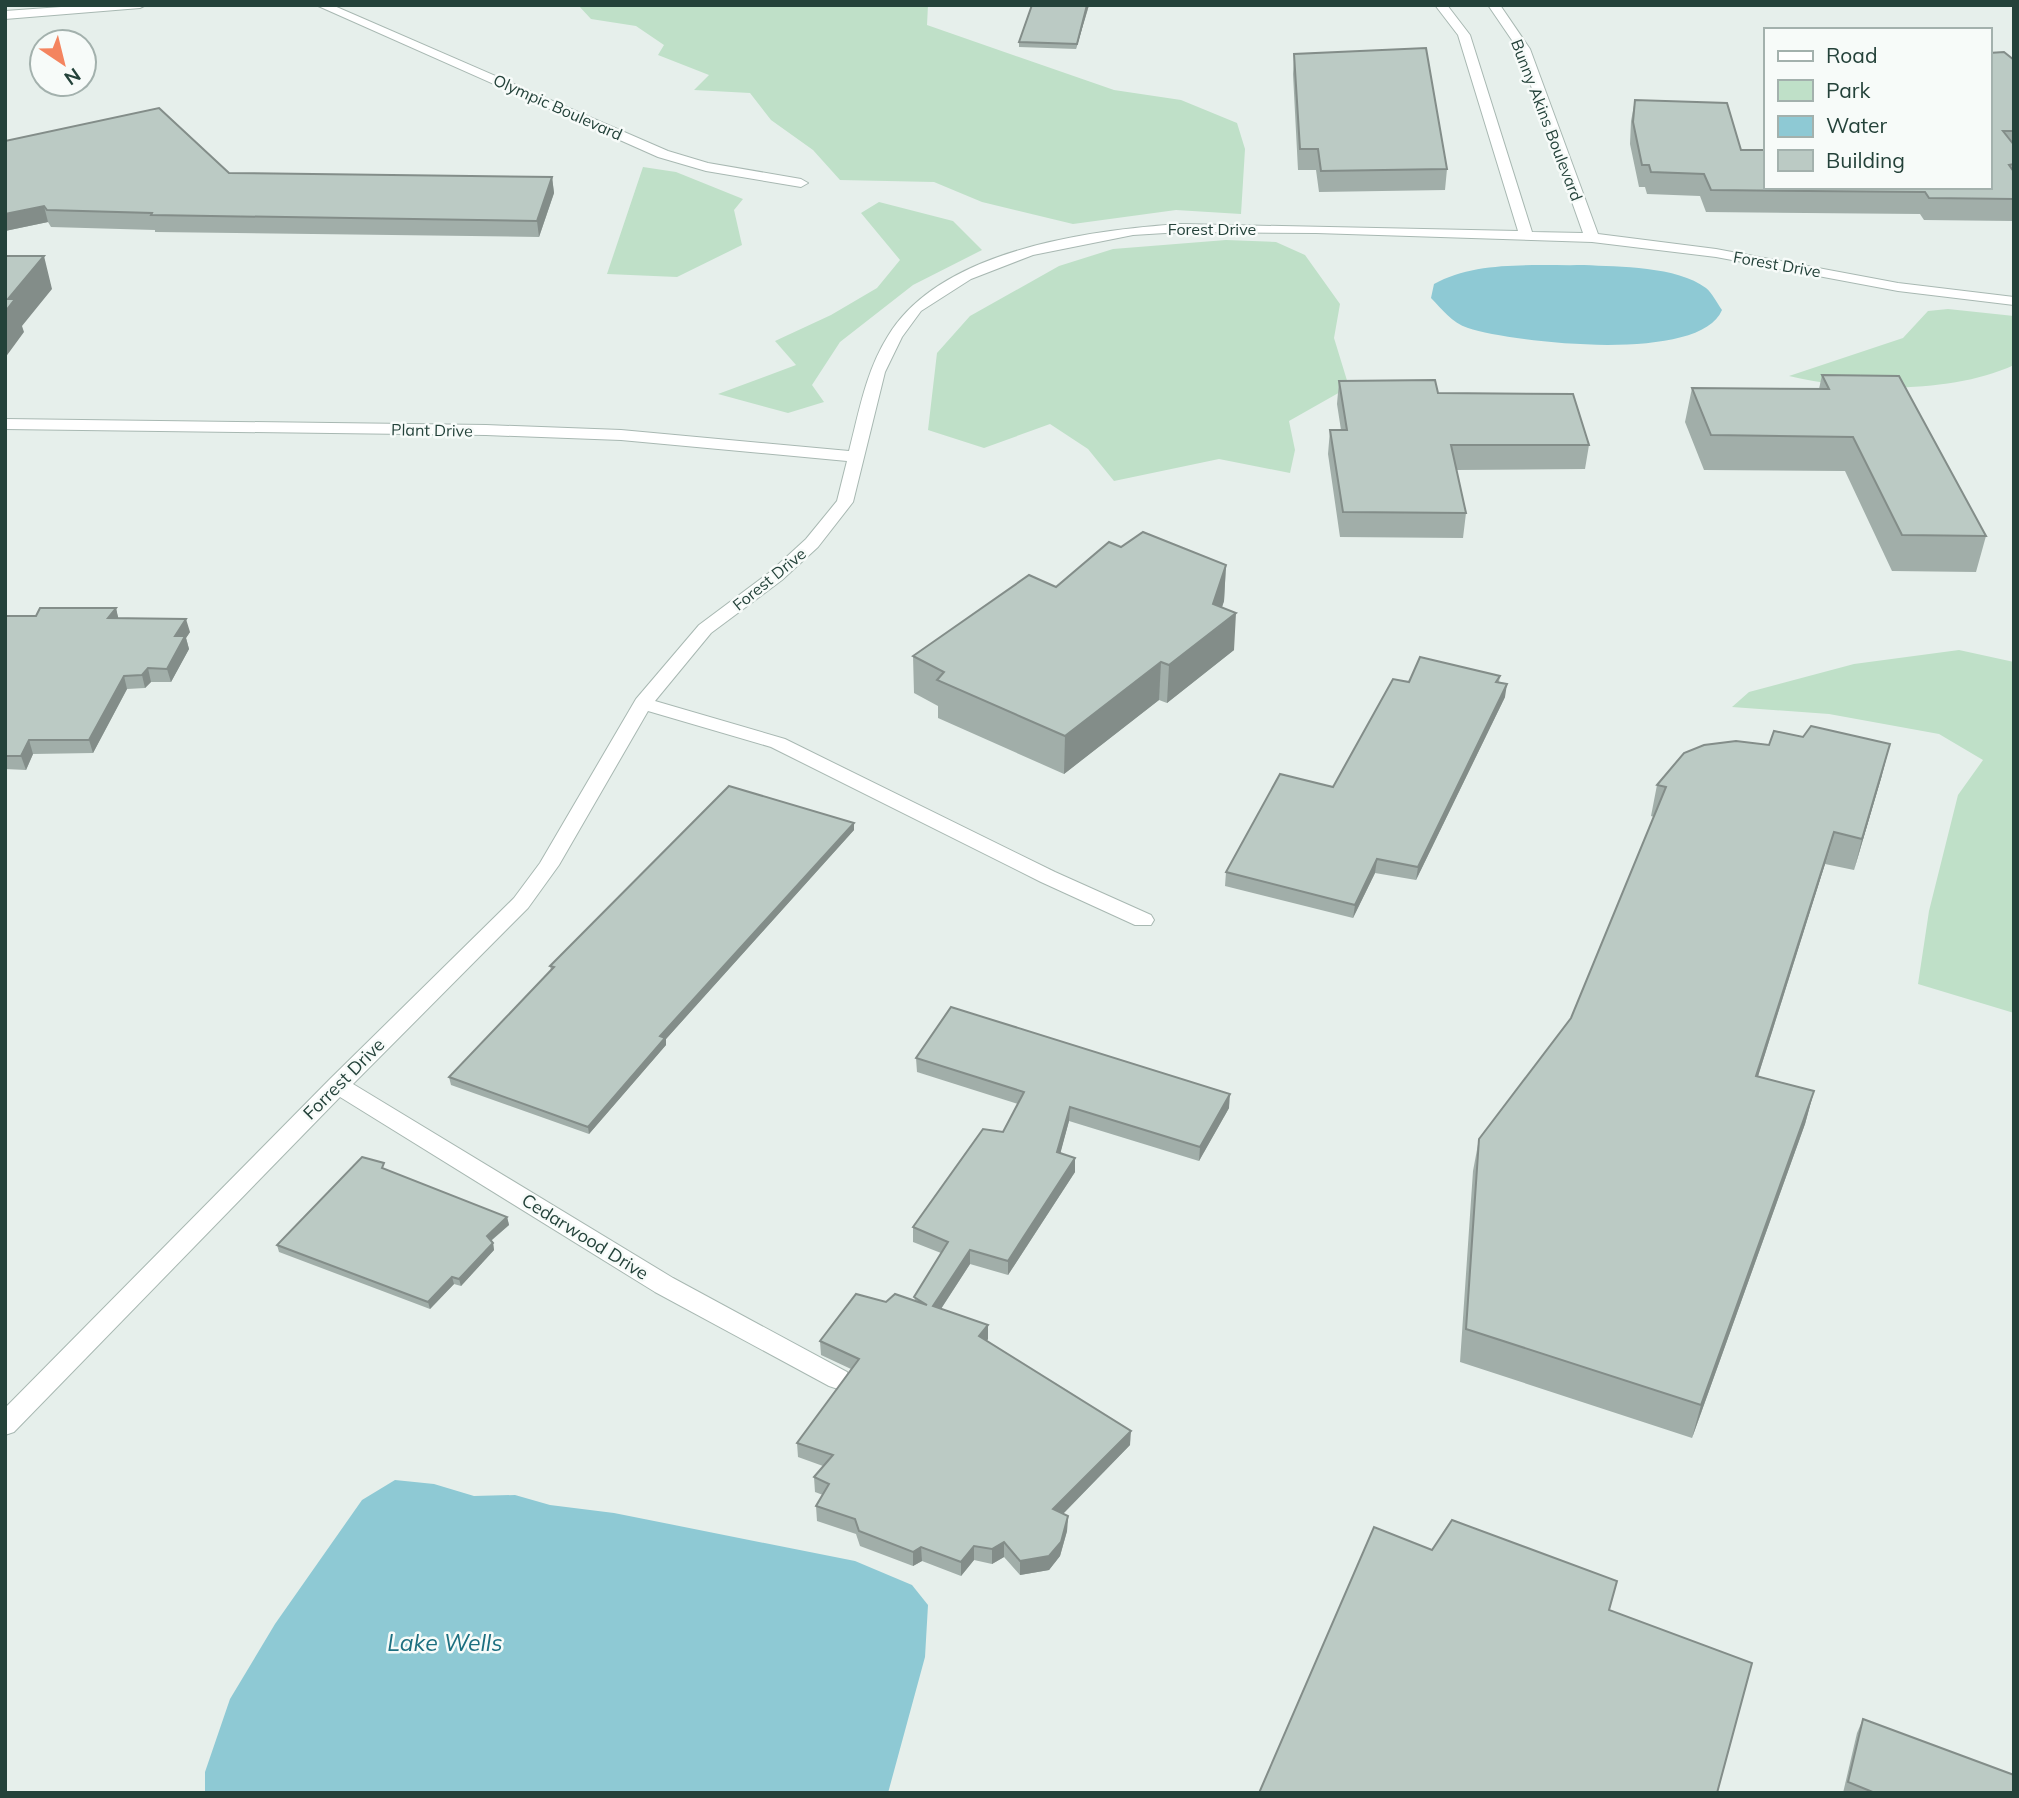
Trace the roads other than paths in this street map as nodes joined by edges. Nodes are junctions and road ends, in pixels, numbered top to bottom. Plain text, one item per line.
1 (140, 5) edge
2 (322, 5) edge
3 (1441, 5) edge
4 (1494, 5) edge
5 (5, 15) edge
6 (801, 183) dead end
7 (1526, 236) junction
8 (1592, 238) junction
9 (2014, 301) edge
10 (5, 424) edge
11 (857, 457) junction
12 (643, 703) junction
13 (1143, 920) dead end
14 (338, 1085) junction
15 (838, 1379) dead end
16 (5, 1426) edge

1 - 5 street
2 - 6 street, Olympic Boulevard
3 - 7 street
4 - 8 street, Bunny Akins Boulevard
7 - 8 street, Forest Drive
7 - 11 street, Forest Drive
8 - 9 street, Forest Drive
10 - 11 street, Plant Drive
11 - 12 street, Forest Drive
12 - 13 street
12 - 14 street, Forrest Drive
14 - 15 street, Cedarwood Drive
14 - 16 street, Forrest Drive

